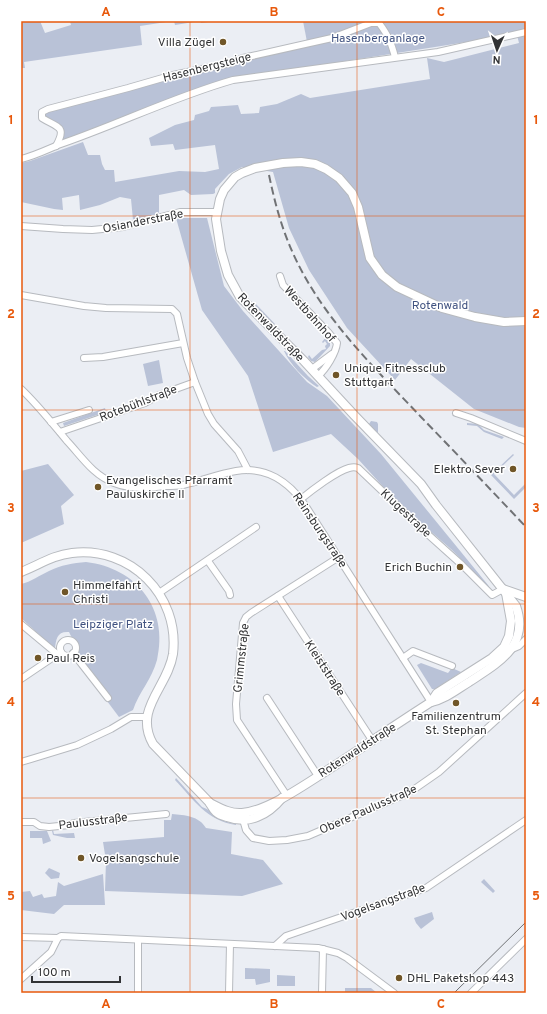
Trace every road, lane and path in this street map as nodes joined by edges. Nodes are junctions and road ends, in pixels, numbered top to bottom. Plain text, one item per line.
1 (526, 32) edge
2 (394, 57) junction
3 (56, 146) junction
4 (21, 159) edge
5 (216, 212) junction
6 (21, 226) edge
7 (280, 276) dead end
8 (21, 295) edge
9 (526, 321) edge
10 (183, 343) junction
11 (84, 358) dead end
12 (315, 372) junction
13 (195, 382) junction
14 (21, 389) edge
15 (89, 410) dead end
16 (456, 413) dead end
17 (52, 422) junction
18 (60, 432) junction
19 (526, 441) edge
20 (248, 470) junction
21 (301, 499) junction
22 (256, 527) dead end
23 (339, 557) junction
24 (208, 560) junction
25 (21, 572) edge
26 (504, 591) junction
27 (159, 593) junction
28 (230, 594) dead end
29 (278, 596) junction
30 (526, 597) edge
31 (519, 603) edge
32 (511, 615) junction
33 (21, 624) edge
34 (526, 640) edge
35 (512, 649) junction
36 (59, 653) junction
37 (73, 653) junction
38 (403, 658) junction
39 (452, 666) dead end
40 (480, 670) junction
41 (21, 679) edge
42 (526, 693) edge
43 (108, 698) dead end
44 (267, 698) dead end
45 (431, 702) junction
46 (146, 717) junction
47 (372, 740) junction
48 (21, 762) edge
49 (318, 776) junction
50 (285, 797) junction
51 (166, 814) dead end
52 (242, 817) junction
53 (526, 820) edge
54 (21, 822) edge
55 (21, 937) edge
56 (58, 938) junction
57 (526, 939) edge
58 (138, 940) junction
59 (230, 944) junction
60 (275, 946) junction
61 (323, 949) junction
62 (21, 979) edge
63 (138, 993) edge
64 (230, 993) edge
65 (322, 993) edge
66 (394, 993) edge
67 (472, 993) edge

1 - 2 street, Hasenbergsteige
2 - 3 street, Hasenbergsteige
2 - 3 street, Hasenbergsteige
3 - 4 street, Hasenbergsteige
5 - 6 street, Osianderstraße
5 - 9 main road, Rotenwaldstraße
5 - 12 main road, Rotenwaldstraße
7 - 12 street, Westbahnhof
8 - 10 street
10 - 11 street
10 - 13 street
12 - 26 main road, Rotenwaldstraße
13 - 18 street, Rotebühlstraße
13 - 20 street
14 - 17 street, Reinsburgstraße
15 - 17 street
16 - 19 street
17 - 18 street, Reinsburgstraße
18 - 20 street, Reinsburgstraße
20 - 21 street, Reinsburgstraße
21 - 23 street, Reinsburgstraße
21 - 26 street, Klugestraße
22 - 24 street
23 - 29 street, Grimmstraße
23 - 38 street, Reinsburgstraße
24 - 27 street
24 - 28 street
25 - 27 main road
26 - 30 main road
26 - 31 main road, Rotenwaldstraße
26 - 32 main road, Rotenwaldstraße
27 - 46 main road
29 - 47 street, Kleiststraße
29 - 50 street, Grimmstraße
31 - 32 main road
31 - 35 main road, Rotenwaldstraße
32 - 40 main road, Rotenwaldstraße
33 - 36 street
34 - 35 street, Rotenwaldstraße
35 - 40 main road, Rotenwaldstraße
36 - 37 street
36 - 37 street
36 - 41 street
37 - 43 street
38 - 39 street
38 - 45 street, Reinsburgstraße
40 - 45 main road, Rotenwaldstraße
42 - 52 street, Obere Paulusstraße
44 - 49 street
45 - 47 main road, Rotenwaldstraße
46 - 48 street
46 - 52 main road, Rotenwaldstraße
47 - 49 main road, Rotenwaldstraße
49 - 50 main road, Rotenwaldstraße
50 - 52 main road, Rotenwaldstraße
51 - 54 street, Paulusstraße
53 - 60 street, Vogelsangstraße
55 - 56 street
56 - 58 street
56 - 62 street
57 - 67 street
58 - 59 street
58 - 63 street
59 - 60 street
59 - 64 street
60 - 61 street
61 - 65 street
61 - 66 street

